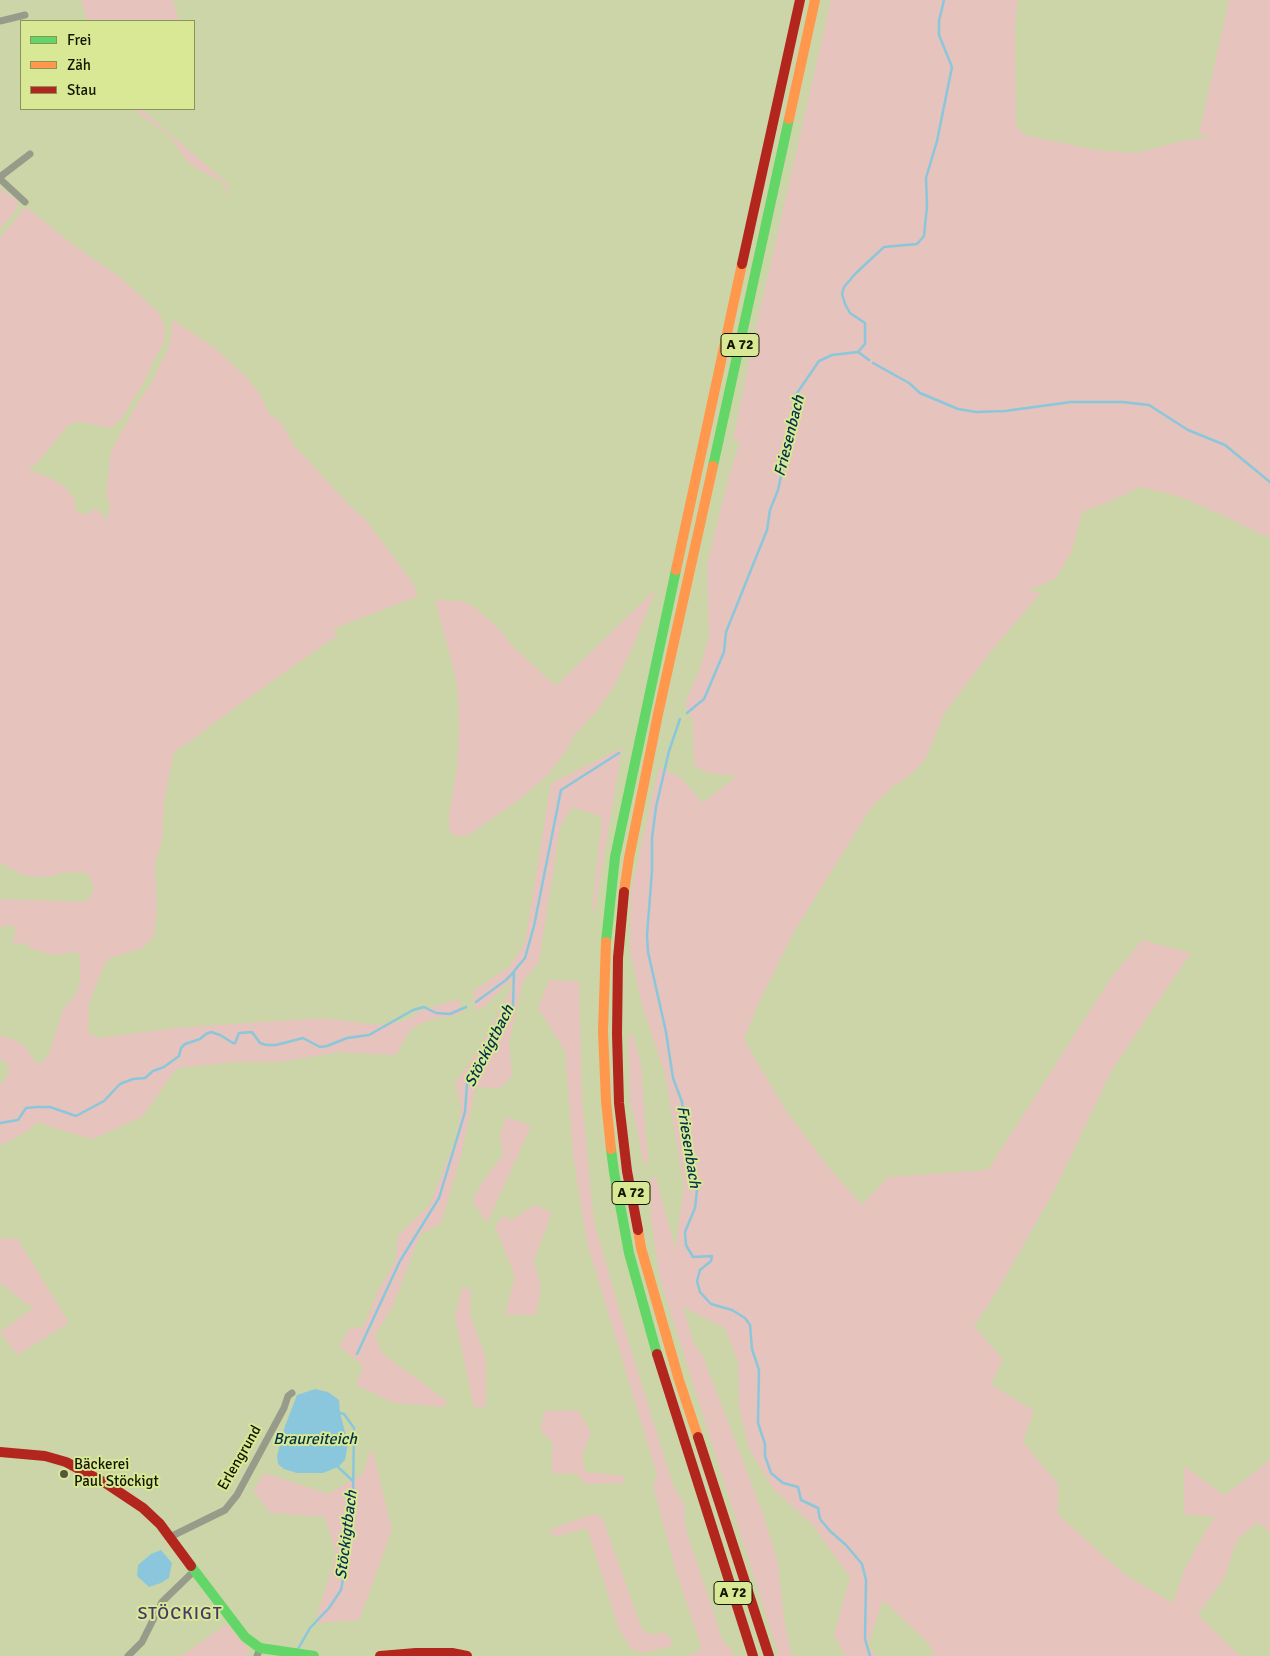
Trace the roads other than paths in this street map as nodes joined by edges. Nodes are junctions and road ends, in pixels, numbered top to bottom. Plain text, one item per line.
1 (800, 0) edge
2 (815, 0) edge
3 (25, 15) dead end
4 (0, 21) edge
5 (30, 154) dead end
6 (0, 178) edge
7 (25, 202) dead end
8 (292, 1393) dead end
9 (0, 1452) edge
10 (170, 1538) junction
11 (194, 1571) junction
12 (258, 1652) edge
13 (128, 1656) edge
14 (314, 1656) edge
15 (380, 1656) edge
16 (467, 1656) edge
17 (753, 1656) edge
18 (769, 1656) edge

1 - 17 main road, A 72
2 - 18 main road, A 72
3 - 4 street
5 - 6 street
6 - 7 street
8 - 10 street, Erlengrund
9 - 10 main road
10 - 11 main road
11 - 12 main road
11 - 13 street
12 - 14 main road
15 - 16 main road

